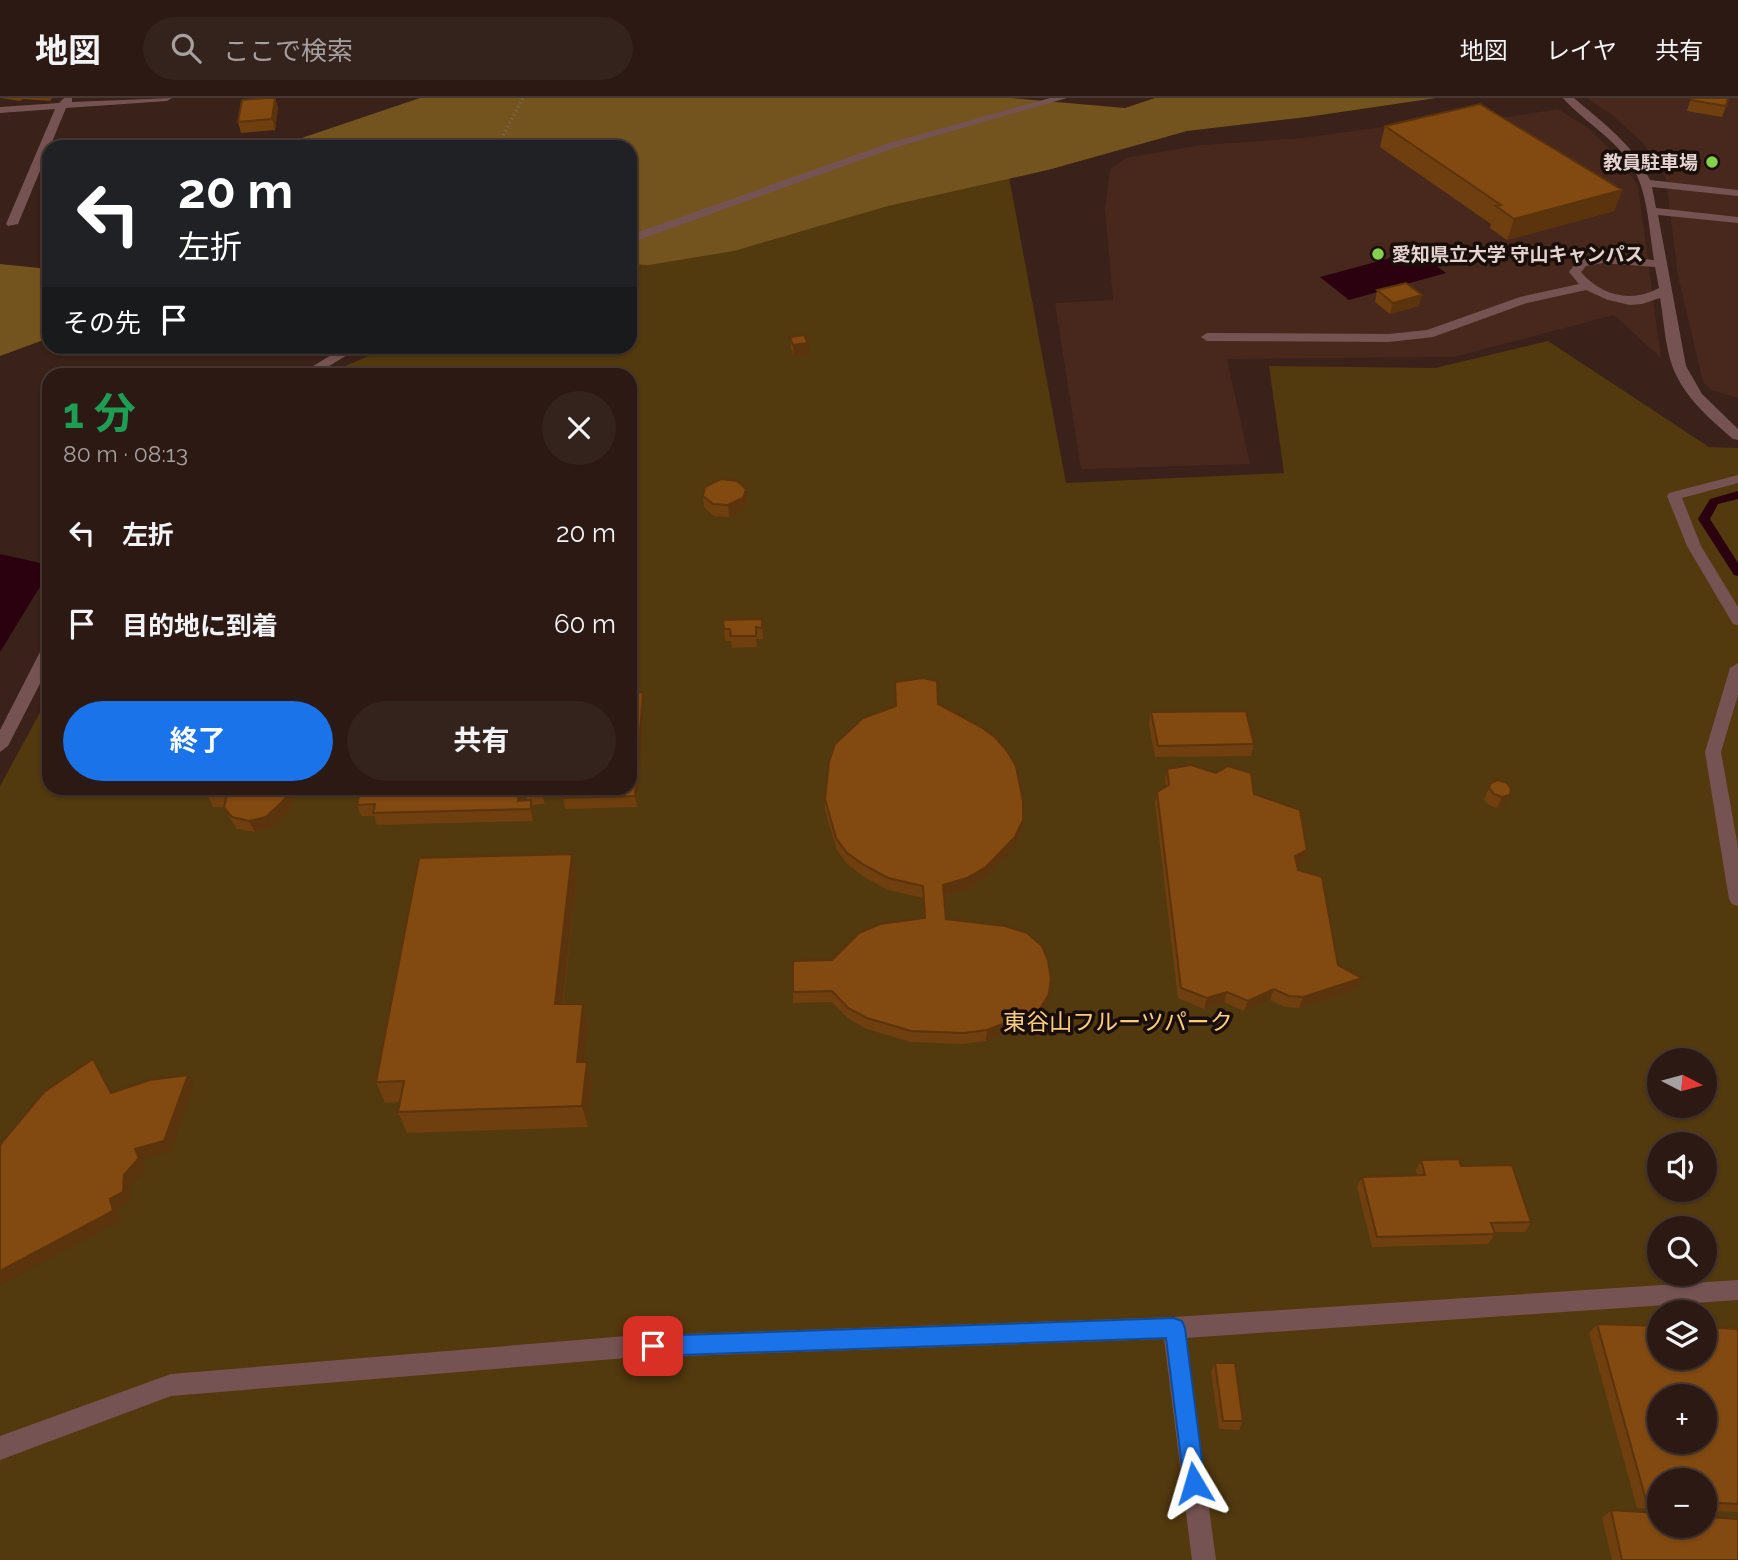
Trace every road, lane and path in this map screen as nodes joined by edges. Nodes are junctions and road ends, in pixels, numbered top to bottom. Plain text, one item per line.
1 (167, 98) edge
2 (523, 98) edge
3 (1062, 98) edge
4 (1568, 98) edge
5 (66, 102) edge
6 (0, 110) edge
7 (47, 140) edge
8 (501, 140) edge
9 (42, 151) edge
10 (1646, 183) junction
11 (1738, 193) edge
12 (1652, 211) junction
13 (1738, 220) edge
14 (27, 223) dead end
15 (6, 224) edge
16 (637, 236) edge
17 (1661, 264) junction
18 (1588, 286) junction
19 (1665, 290) junction
20 (1207, 337) dead end
21 (342, 354) edge
22 (318, 368) edge
23 (1738, 436) edge
24 (1738, 479) edge
25 (1738, 620) edge
26 (42, 664) edge
27 (1738, 668) edge
28 (0, 747) edge
29 (1738, 900) edge
30 (1738, 1290) edge
31 (1174, 1328) junction
32 (0, 1448) edge
33 (1204, 1560) edge

1 - 5 street
2 - 8 path
3 - 16 street
4 - 10 street
5 - 6 street
5 - 7 street
9 - 15 street
10 - 11 street
10 - 12 street
12 - 13 street
12 - 17 street
14 - 15 street
17 - 18 street
17 - 19 street
18 - 19 street
18 - 20 street
19 - 23 street
21 - 22 street
24 - 25 street
26 - 28 street
27 - 29 street
30 - 31 street
31 - 32 street
31 - 33 street

